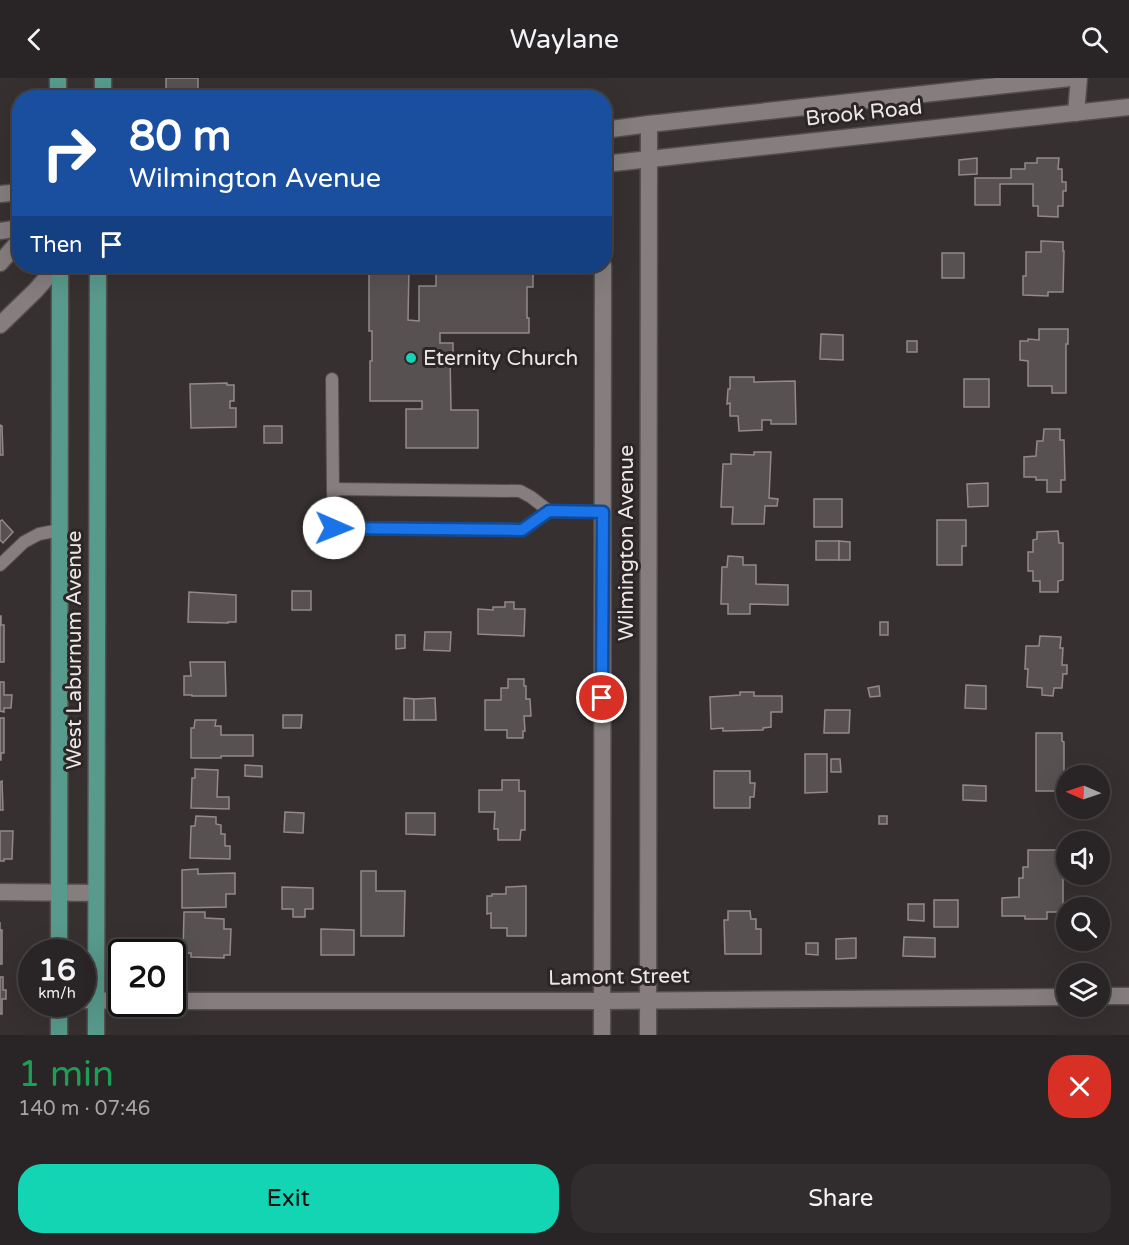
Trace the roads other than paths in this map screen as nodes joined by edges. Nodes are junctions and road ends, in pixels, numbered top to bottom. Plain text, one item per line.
1 (1070, 78) edge
2 (1079, 78) edge
3 (1129, 107) edge
4 (1076, 113) junction
5 (649, 124) junction
6 (612, 129) edge
7 (649, 159) junction
8 (612, 163) edge
9 (12, 249) edge
10 (0, 263) edge
11 (52, 273) edge
12 (58, 273) edge
13 (98, 273) edge
14 (603, 273) edge
15 (0, 326) edge
16 (332, 379) dead end
17 (333, 489) junction
18 (549, 511) junction
19 (603, 512) junction
20 (60, 530) junction
21 (0, 565) edge
22 (0, 892) edge
23 (59, 893) junction
24 (96, 893) junction
25 (59, 939) edge
26 (93, 939) edge
27 (1056, 996) edge
28 (1110, 996) edge
29 (1129, 996) edge
30 (186, 1000) edge
31 (648, 1000) junction
32 (602, 1001) junction
33 (59, 1017) edge
34 (92, 1017) edge
35 (59, 1035) edge
36 (96, 1035) edge
37 (602, 1035) edge
38 (648, 1035) edge

1 - 5 street, Brook Road
2 - 4 street
3 - 4 street, Brook Road
4 - 7 street, Brook Road
5 - 6 street, Brook Road
5 - 7 street, Wilmington Avenue
7 - 8 street, Brook Road
7 - 31 street, Wilmington Avenue
9 - 10 street
11 - 15 street
12 - 20 main road, West Laburnum Avenue
13 - 24 main road, West Laburnum Avenue
14 - 19 street, Wilmington Avenue
16 - 17 lane
17 - 18 lane
17 - 18 lane
18 - 19 lane
19 - 32 street, Wilmington Avenue
20 - 21 lane
20 - 23 main road, West Laburnum Avenue
22 - 23 street
23 - 24 street
23 - 25 main road, West Laburnum Avenue
24 - 26 main road, West Laburnum Avenue
27 - 31 street, Lamont Street
28 - 29 street
30 - 32 street, Lamont Street
31 - 32 street, Lamont Street
31 - 38 street, Wilmington Avenue
32 - 37 street, Wilmington Avenue
33 - 35 main road
34 - 36 main road, West Laburnum Avenue

